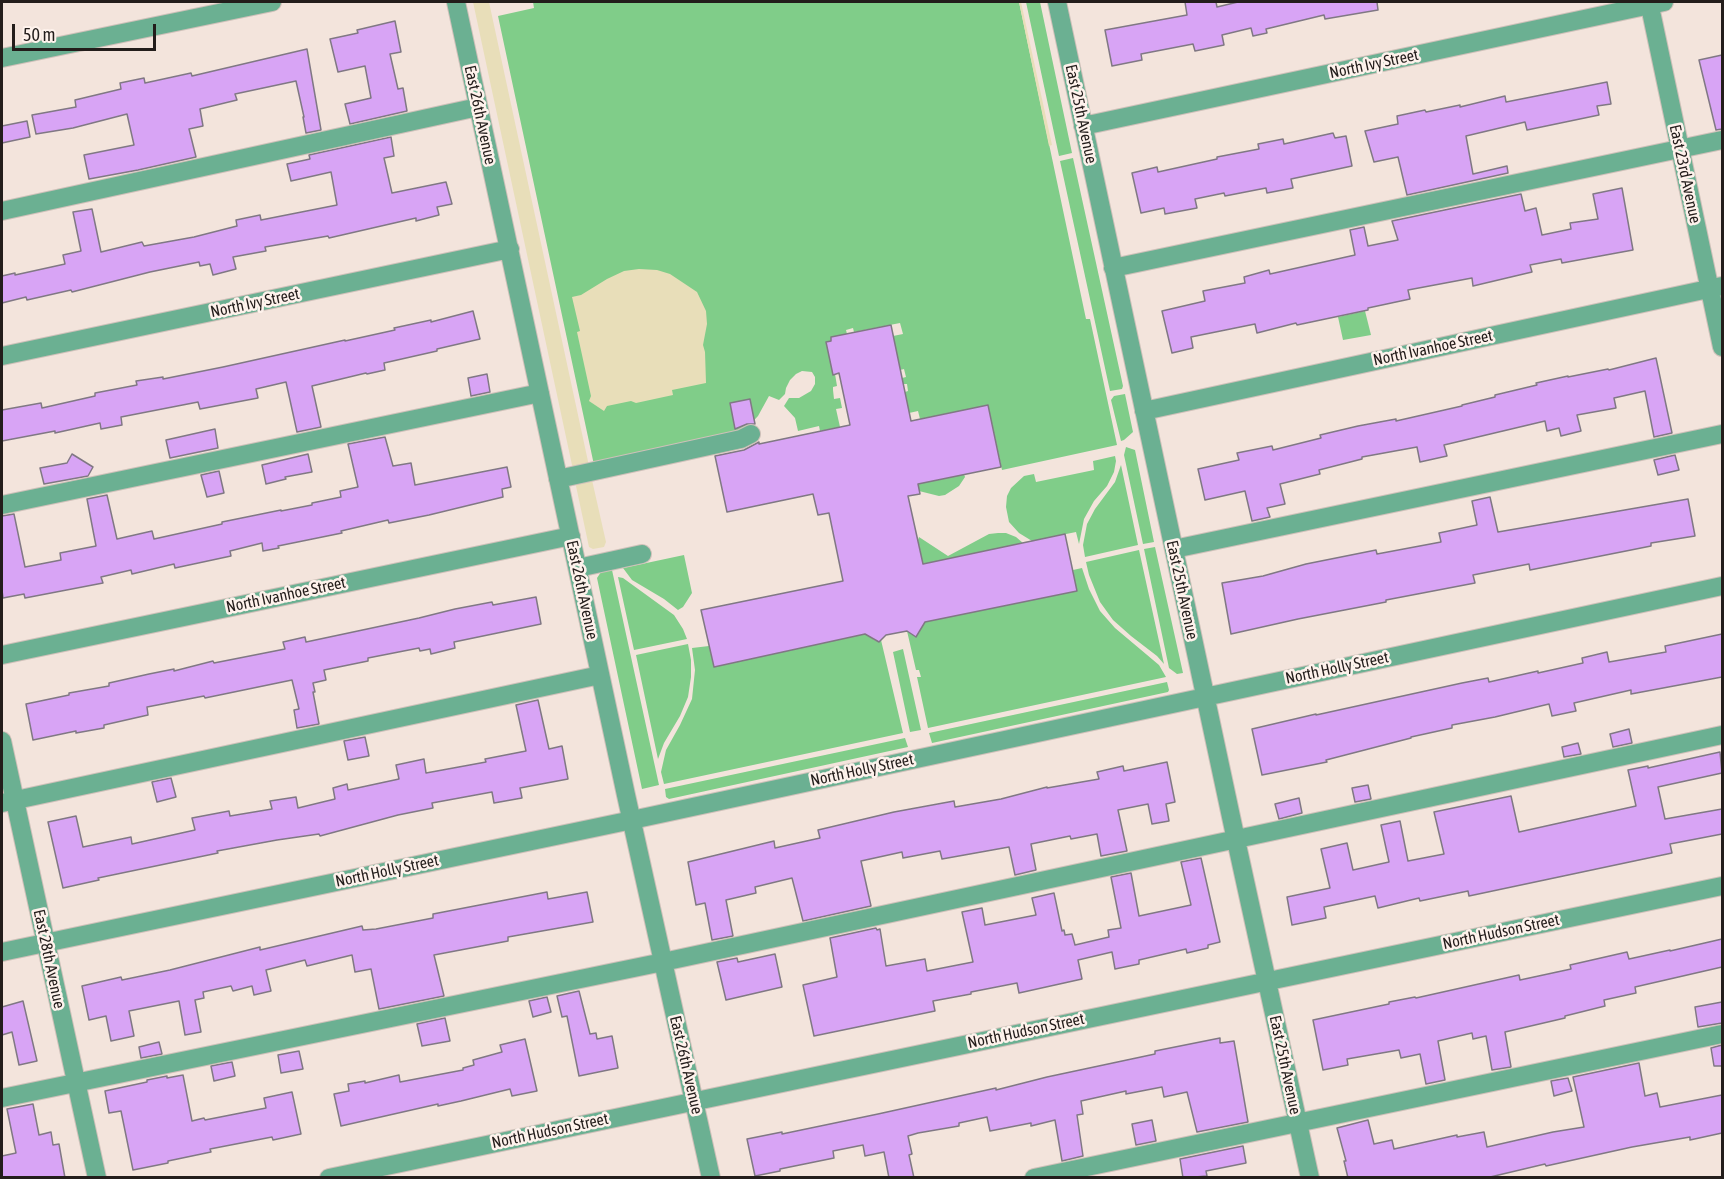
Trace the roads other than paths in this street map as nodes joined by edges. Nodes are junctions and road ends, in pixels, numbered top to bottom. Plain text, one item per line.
1 (272, 2) edge
2 (456, 2) edge
3 (1057, 2) edge
4 (1654, 3) edge
5 (2, 58) edge
6 (478, 107) junction
7 (1083, 126) junction
8 (1722, 140) edge
9 (1680, 149) junction
10 (2, 211) edge
11 (510, 249) junction
12 (1113, 268) junction
13 (1716, 288) edge
14 (1722, 347) edge
15 (2, 356) edge
16 (540, 393) junction
17 (1144, 411) junction
18 (751, 434) dead end
19 (1722, 434) edge
20 (558, 479) junction
21 (2, 505) edge
22 (571, 536) junction
23 (1174, 549) junction
24 (642, 554) dead end
25 (578, 568) junction
26 (1722, 586) edge
27 (2, 655) edge
28 (600, 675) junction
29 (1205, 697) junction
30 (1722, 735) edge
31 (2, 741) edge
32 (8, 802) edge
33 (632, 820) junction
34 (1236, 840) junction
35 (1722, 886) edge
36 (45, 943) junction
37 (2, 952) edge
38 (663, 962) junction
39 (1267, 981) junction
40 (1722, 1034) edge
41 (76, 1083) junction
42 (2, 1098) edge
43 (695, 1101) junction
44 (1298, 1123) junction
45 (97, 1178) edge
46 (329, 1178) edge
47 (711, 1178) edge
48 (1034, 1178) edge
49 (1310, 1178) edge

1 - 5 street
2 - 6 street, East 26th Avenue
3 - 7 street, East 25th Avenue
4 - 7 street, North Ivy Street
4 - 9 street, East 23rd Avenue
6 - 10 street
6 - 11 street, East 26th Avenue
7 - 12 street, East 25th Avenue
8 - 9 street
9 - 12 street
9 - 13 street, East 23rd Avenue
11 - 15 street, North Ivy Street
11 - 16 street, East 26th Avenue
12 - 17 street, East 25th Avenue
13 - 14 street, East 23rd Avenue
13 - 17 street, North Ivanhoe Street
16 - 20 street, East 26th Avenue
16 - 21 street
17 - 23 street, East 25th Avenue
18 - 20 street
19 - 23 street
20 - 22 street, East 26th Avenue
22 - 25 street, East 26th Avenue
22 - 27 street, North Ivanhoe Street
23 - 29 street, East 25th Avenue
24 - 25 street
25 - 28 street, East 26th Avenue
26 - 29 street, North Holly Street
28 - 32 street
28 - 33 street, East 26th Avenue
29 - 33 street, North Holly Street
29 - 34 street, East 25th Avenue
30 - 34 street
31 - 32 street, East 28th Avenue
32 - 36 street, East 28th Avenue
33 - 36 street, North Holly Street
33 - 38 street, East 26th Avenue
34 - 38 street
34 - 39 street, East 25th Avenue
35 - 39 street, North Hudson Street
36 - 37 street, North Holly Street
36 - 41 street, East 28th Avenue
38 - 41 street
38 - 43 street, East 26th Avenue
39 - 43 street, North Hudson Street
39 - 44 street, East 25th Avenue
40 - 44 street
41 - 42 street
41 - 45 street, East 28th Avenue
43 - 46 street, North Hudson Street
43 - 47 street, East 26th Avenue
44 - 48 street
44 - 49 street, East 25th Avenue

